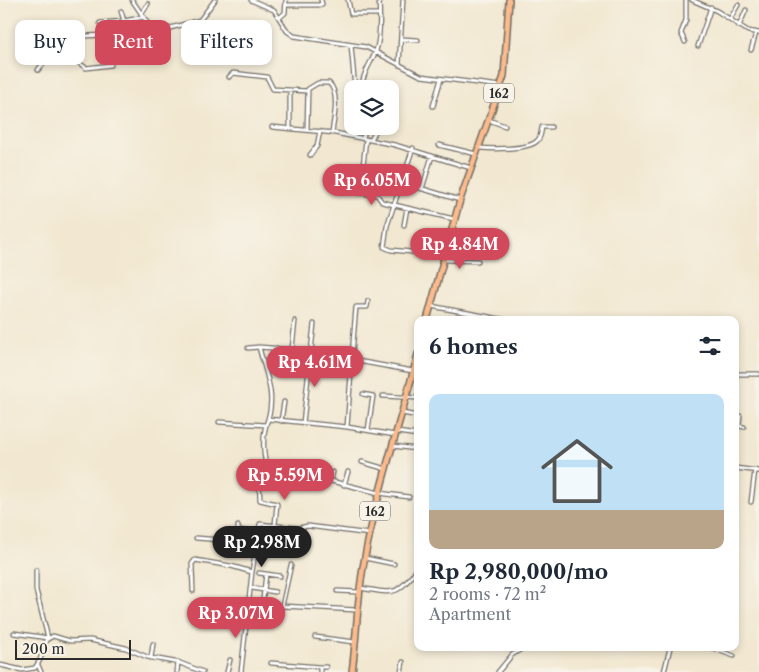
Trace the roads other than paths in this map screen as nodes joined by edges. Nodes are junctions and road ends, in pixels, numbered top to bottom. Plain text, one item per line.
1 (132, 0) edge
2 (215, 0) edge
3 (251, 0) edge
4 (286, 0) edge
5 (321, 0) edge
6 (348, 0) edge
7 (379, 0) edge
8 (403, 0) edge
9 (686, 0) edge
10 (692, 0) edge
11 (508, 2) edge
12 (148, 4) dead end
13 (286, 5) junction
14 (738, 5) dead end
15 (711, 7) junction
16 (746, 10) dead end
17 (122, 11) dead end
18 (379, 14) junction
19 (142, 15) junction
20 (280, 18) junction
21 (730, 19) junction
22 (124, 20) edge
23 (127, 20) edge
24 (146, 20) edge
25 (739, 26) junction
26 (171, 28) edge
27 (757, 33) edge
28 (402, 39) junction
29 (418, 40) dead end
30 (685, 42) dead end
31 (351, 45) junction
32 (698, 46) dead end
33 (751, 50) dead end
34 (376, 52) junction
35 (42, 65) edge
36 (81, 65) edge
37 (112, 65) dead end
38 (398, 66) junction
39 (38, 70) dead end
40 (229, 77) dead end
41 (441, 79) junction
42 (354, 80) edge
43 (363, 80) dead end
44 (502, 86) junction
45 (290, 90) junction
46 (307, 91) junction
47 (433, 106) dead end
48 (489, 120) junction
49 (505, 126) dead end
50 (272, 127) dead end
51 (551, 127) dead end
52 (290, 128) junction
53 (307, 130) junction
54 (320, 132) junction
55 (332, 132) junction
56 (365, 135) edge
57 (374, 135) edge
58 (364, 139) junction
59 (371, 140) junction
60 (439, 145) dead end
61 (413, 148) junction
62 (477, 151) junction
63 (310, 155) dead end
64 (432, 156) junction
65 (471, 168) junction
66 (393, 180) dead end
67 (402, 184) junction
68 (422, 189) junction
69 (460, 200) junction
70 (395, 205) junction
71 (407, 208) junction
72 (454, 219) junction
73 (404, 225) dead end
74 (444, 258) junction
75 (478, 261) dead end
76 (368, 301) dead end
77 (431, 306) junction
78 (428, 316) edge
79 (483, 316) edge
80 (295, 322) dead end
81 (314, 324) dead end
82 (260, 347) junction
83 (248, 348) dead end
84 (276, 348) junction
85 (292, 349) junction
86 (311, 351) junction
87 (276, 358) dead end
88 (352, 358) junction
89 (739, 374) edge
90 (759, 374) edge
91 (414, 375) edge
92 (364, 394) dead end
93 (383, 396) dead end
94 (406, 396) junction
95 (414, 397) edge
96 (284, 402) dead end
97 (402, 413) junction
98 (414, 415) edge
99 (268, 419) junction
100 (281, 421) junction
101 (219, 422) dead end
102 (303, 423) junction
103 (266, 425) junction
104 (739, 426) edge
105 (347, 427) junction
106 (744, 427) dead end
107 (368, 430) junction
108 (396, 434) junction
109 (414, 435) edge
110 (393, 446) junction
111 (414, 449) edge
112 (362, 462) dead end
113 (386, 469) junction
114 (739, 469) edge
115 (275, 470) dead end
116 (757, 471) edge
117 (333, 472) dead end
118 (348, 472) dead end
119 (269, 477) junction
120 (330, 481) junction
121 (271, 483) dead end
122 (344, 485) junction
123 (379, 493) junction
124 (409, 497) dead end
125 (751, 502) dead end
126 (275, 525) junction
127 (298, 528) junction
128 (259, 533) junction
129 (370, 534) junction
130 (196, 538) dead end
131 (292, 556) dead end
132 (364, 558) junction
133 (394, 564) dead end
134 (291, 565) dead end
135 (36, 570) dead end
136 (252, 572) junction
137 (259, 573) dead end
138 (266, 574) junction
139 (414, 574) edge
140 (280, 576) dead end
141 (252, 588) dead end
142 (264, 590) junction
143 (337, 590) dead end
144 (359, 590) junction
145 (193, 591) dead end
146 (275, 592) dead end
147 (282, 606) junction
148 (248, 607) junction
149 (262, 607) junction
150 (357, 610) junction
151 (14, 633) dead end
152 (315, 637) dead end
153 (48, 638) junction
154 (355, 642) junction
155 (153, 644) dead end
156 (518, 651) edge
157 (669, 651) edge
158 (720, 651) edge
159 (734, 656) dead end
160 (151, 658) junction
161 (230, 660) dead end
162 (178, 662) junction
163 (403, 662) dead end
164 (271, 663) dead end
165 (0, 665) edge
166 (38, 665) junction
167 (320, 667) junction
168 (326, 667) dead end
169 (41, 672) edge
170 (177, 672) edge
171 (203, 672) edge
172 (228, 672) edge
173 (241, 672) edge
174 (320, 672) edge
175 (352, 672) edge
176 (401, 672) edge
177 (498, 672) edge
178 (664, 672) edge

1 - 19 street
2 - 26 street
3 - 20 street
4 - 13 street
5 - 13 street
6 - 18 street
7 - 18 street
8 - 28 street
9 - 30 street
10 - 15 street
11 - 44 main road, 162
12 - 19 street
13 - 20 street
14 - 21 street
15 - 21 street
15 - 32 street
16 - 25 street
17 - 22 street
18 - 34 street
19 - 23 street
19 - 24 street
20 - 31 street
21 - 25 street
25 - 27 street
27 - 33 street
28 - 29 street
28 - 38 street
31 - 34 street
31 - 42 street
34 - 38 street
34 - 43 street
35 - 39 street
36 - 37 street
38 - 41 street
40 - 45 street
41 - 44 street
41 - 47 street
44 - 48 main road, 162
45 - 46 street
45 - 52 street
46 - 53 street
46 - 55 street
48 - 49 street
48 - 62 main road, 162
50 - 52 street
51 - 62 street
52 - 53 street
53 - 54 street
54 - 55 street
54 - 63 street
55 - 58 street
56 - 58 street
57 - 59 street
58 - 59 street
58 - 70 street
59 - 61 street
60 - 62 street
61 - 64 street
61 - 67 street
62 - 65 main road, 162
64 - 65 street
64 - 68 street
65 - 69 main road
66 - 67 street
67 - 68 street
67 - 70 street
68 - 69 street
69 - 72 main road
70 - 71 street
70 - 74 street
71 - 72 street
71 - 73 street
72 - 74 main road
74 - 75 street
74 - 77 main road
76 - 88 street
77 - 78 main road
77 - 79 street
80 - 85 street
81 - 86 street
82 - 83 street
82 - 84 street
82 - 99 street
84 - 85 street
84 - 87 street
85 - 86 street
86 - 88 street
86 - 102 street
88 - 91 street
88 - 105 street
89 - 90 street
91 - 94 main road, 162
92 - 107 street
93 - 94 street
94 - 95 street
94 - 97 main road, 162
96 - 100 street
97 - 98 street
97 - 108 main road, 162
99 - 100 street
99 - 103 street
100 - 102 street
101 - 103 street
102 - 105 street
103 - 119 street
104 - 106 street
105 - 107 street
107 - 108 street
108 - 109 street
108 - 110 main road, 162
110 - 111 street
110 - 113 main road, 162
112 - 113 street
113 - 123 main road, 162
114 - 116 street
115 - 120 street
116 - 125 street
117 - 120 street
118 - 122 street
119 - 121 street
119 - 126 street
120 - 122 street
122 - 123 street
123 - 124 street
123 - 129 main road, 162
126 - 127 street
126 - 128 street
127 - 129 street
127 - 131 street
128 - 130 street
128 - 136 street
129 - 132 main road, 162
132 - 133 street
132 - 144 main road, 162
134 - 147 street
135 - 153 street
136 - 145 street
136 - 148 street
137 - 138 street
138 - 140 street
138 - 142 street
139 - 144 street
141 - 142 street
142 - 146 street
142 - 149 street
143 - 144 street
144 - 150 main road, 162
147 - 149 street
147 - 150 street
148 - 149 street
148 - 173 street
150 - 154 main road, 162
151 - 153 street
152 - 154 street
153 - 160 street
153 - 166 street
154 - 175 main road, 162
155 - 160 street
156 - 177 street
157 - 178 street
158 - 159 street
160 - 162 street
161 - 172 street
162 - 170 street
162 - 171 street
163 - 176 street
164 - 167 street
165 - 166 street
166 - 169 street
167 - 168 street
167 - 174 street

